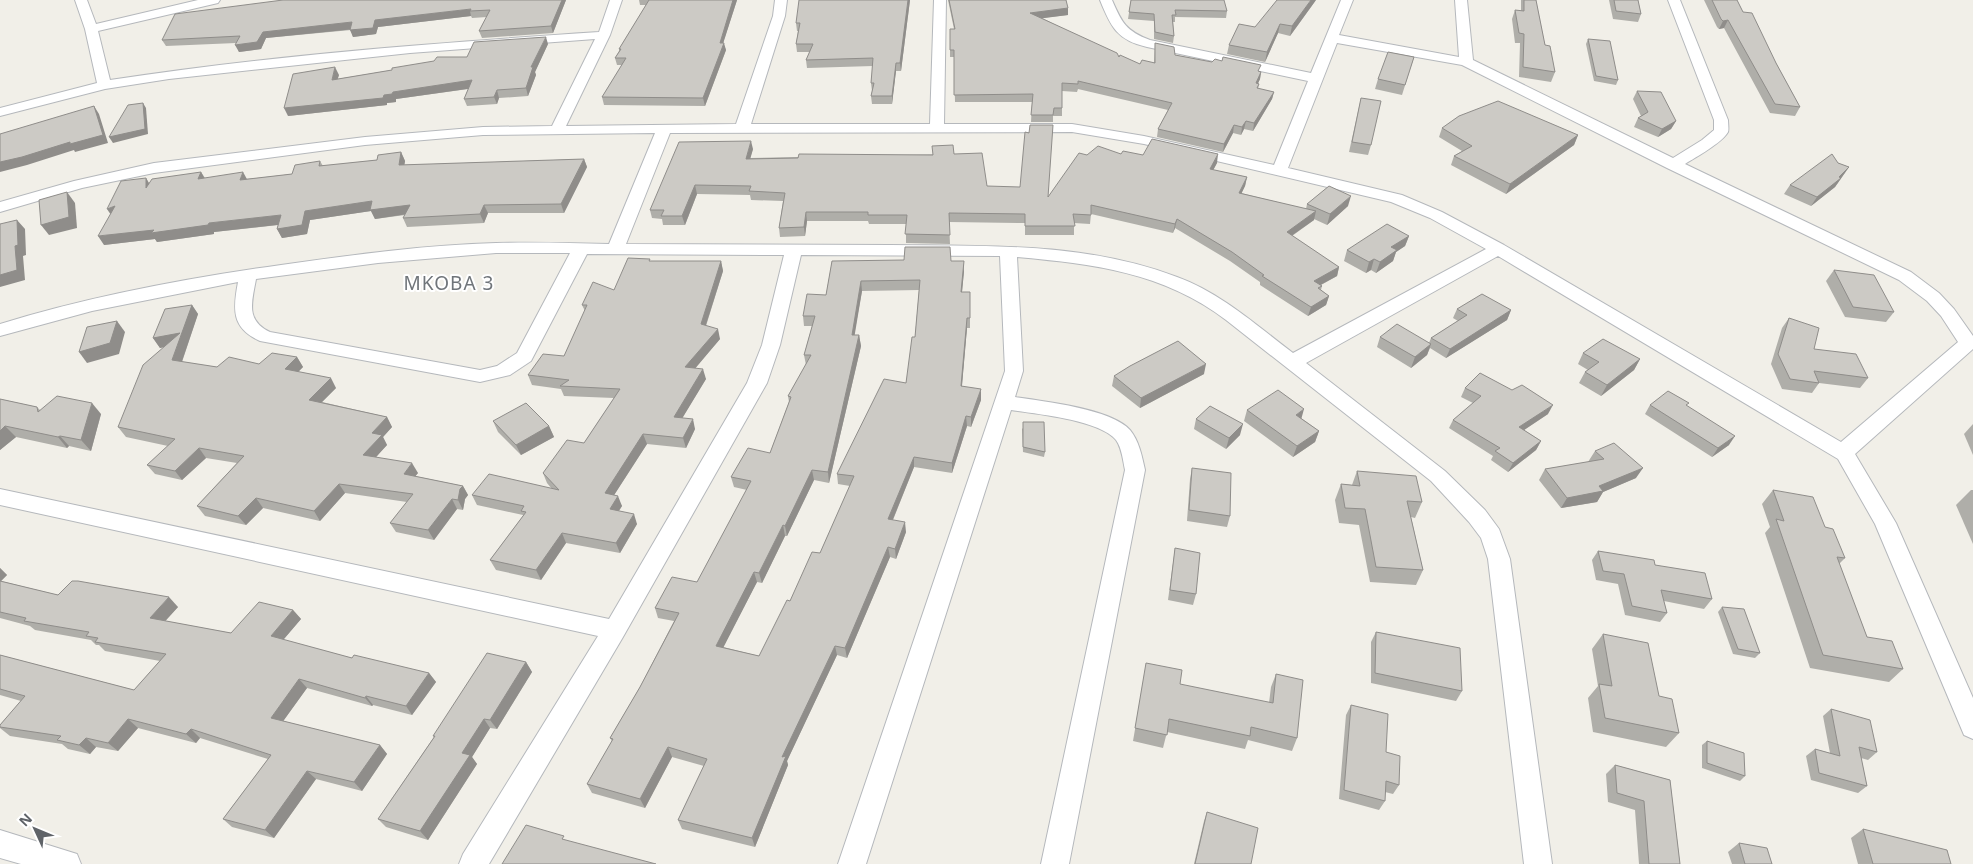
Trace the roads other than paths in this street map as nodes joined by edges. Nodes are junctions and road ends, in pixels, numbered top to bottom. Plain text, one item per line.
1 (81, 0) edge
2 (214, 0) edge
3 (616, 0) edge
4 (781, 0) edge
5 (940, 0) edge
6 (1106, 0) edge
7 (1347, 0) edge
8 (1461, 0) edge
9 (1674, 0) edge
10 (91, 29) junction
11 (604, 36) junction
12 (1333, 38) junction
13 (1466, 62) junction
14 (1315, 78) junction
15 (104, 86) junction
16 (0, 112) edge
17 (936, 128) junction
18 (664, 129) junction
19 (742, 129) junction
20 (557, 130) junction
21 (1672, 164) junction
22 (1279, 171) junction
23 (0, 206) edge
24 (616, 248) junction
25 (581, 249) junction
26 (1498, 249) junction
27 (794, 250) junction
28 (1008, 251) junction
29 (248, 274) junction
30 (0, 330) edge
31 (1971, 342) edge
32 (1292, 362) junction
33 (1003, 402) junction
34 (1845, 454) junction
35 (0, 497) edge
36 (615, 630) junction
37 (1973, 727) edge
38 (0, 844) edge
39 (67, 864) edge
40 (474, 864) edge
41 (852, 864) edge
42 (1055, 864) edge
43 (1538, 864) edge

1 - 10 street
2 - 10 street
3 - 11 street
4 - 19 street
5 - 17 street
6 - 14 street
7 - 12 street
8 - 13 street
9 - 21 street
10 - 15 street
11 - 15 street
11 - 20 street
12 - 13 street
12 - 14 street
13 - 21 street
14 - 22 street
15 - 16 street
17 - 19 street
17 - 22 street
18 - 19 street
18 - 20 street
18 - 24 street
20 - 23 street
21 - 31 street
22 - 26 street
24 - 25 street
24 - 27 street
25 - 29 street
25 - 29 street
26 - 32 street
26 - 34 street
27 - 28 street
27 - 36 street
28 - 32 street
28 - 33 street
29 - 30 street
31 - 34 street
32 - 43 street
33 - 41 street
33 - 42 street
34 - 37 street
35 - 36 street
36 - 40 street
38 - 39 street

